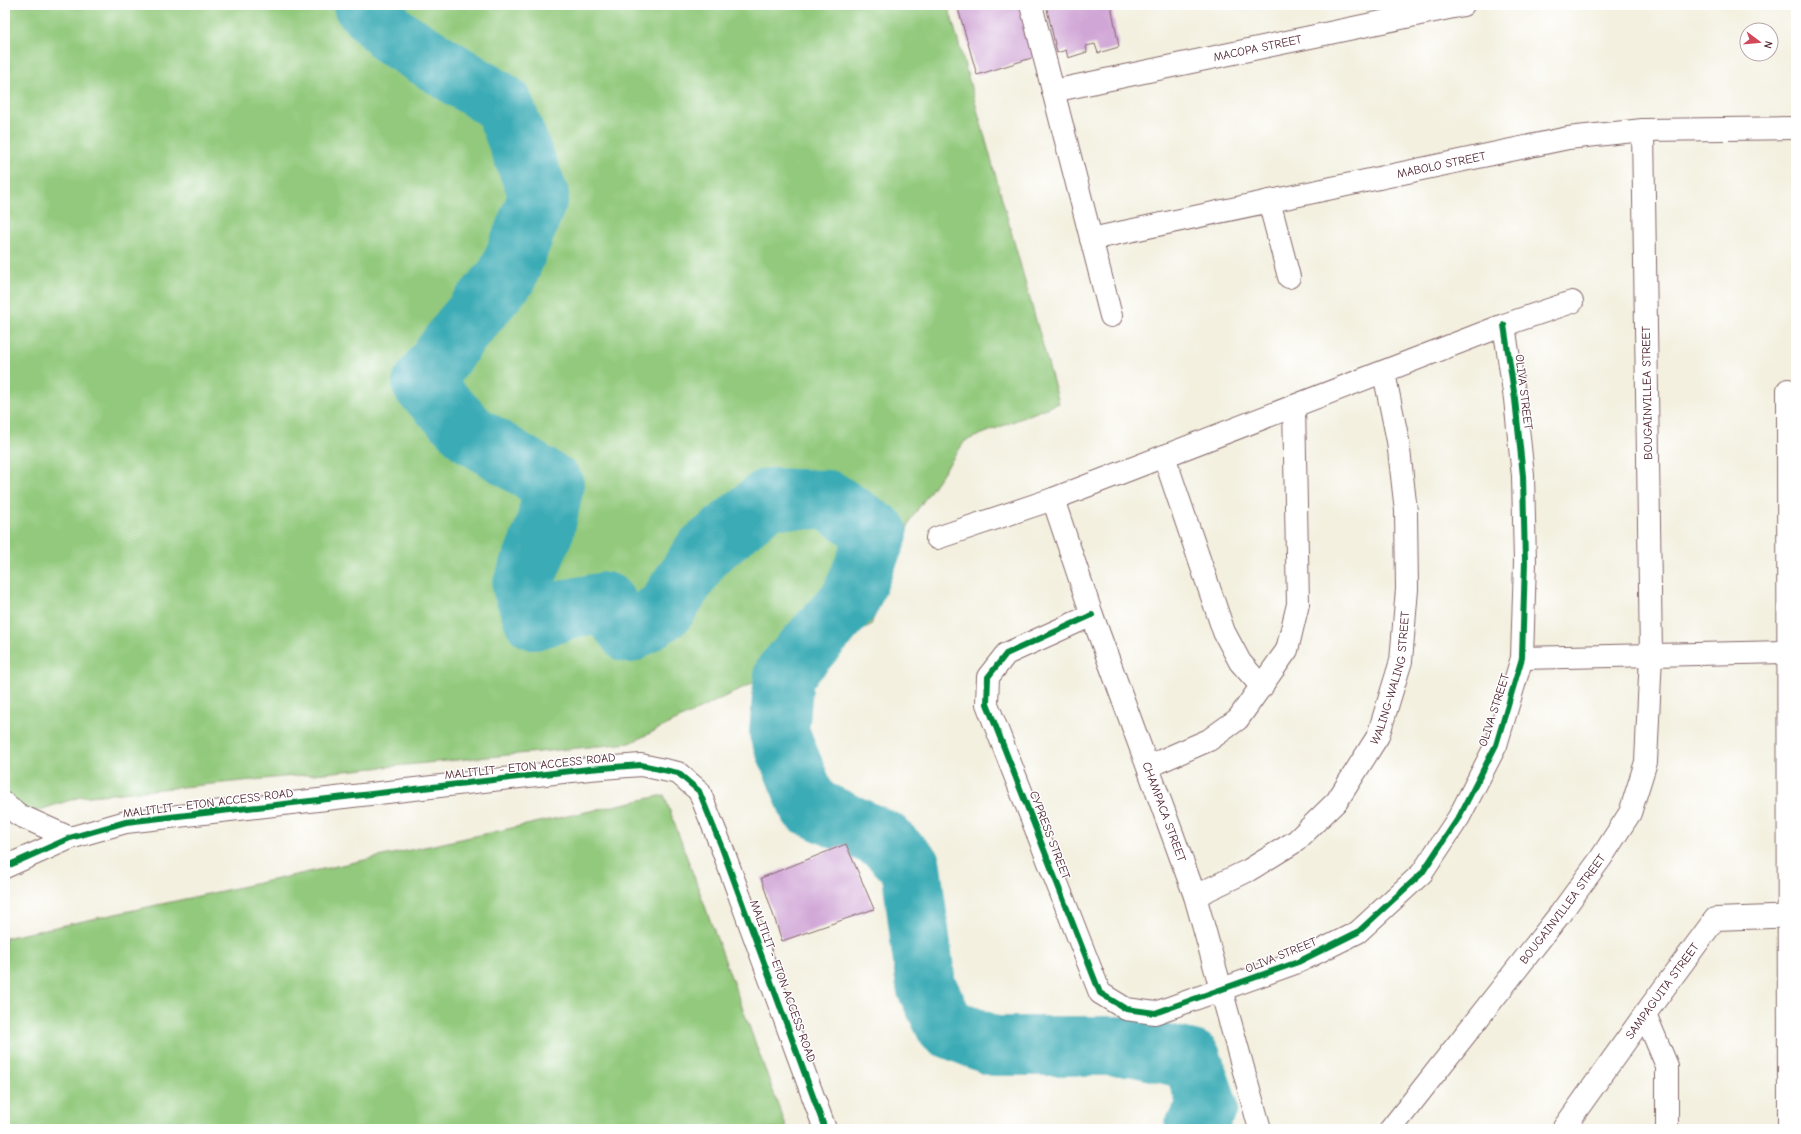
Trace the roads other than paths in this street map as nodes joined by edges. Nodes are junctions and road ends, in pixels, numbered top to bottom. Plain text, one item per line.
1 (1031, 5) edge
2 (1463, 5) edge
3 (1053, 91) junction
4 (1796, 128) edge
5 (1643, 130) junction
6 (1269, 201) junction
7 (1091, 239) junction
8 (1289, 276) dead end
9 (1572, 302) dead end
10 (1111, 316) dead end
11 (1504, 325) junction
12 (1384, 373) junction
13 (1788, 390) dead end
14 (1294, 406) junction
15 (1164, 456) junction
16 (1053, 499) junction
17 (937, 538) dead end
18 (1092, 615) junction
19 (1787, 652) junction
20 (1651, 655) junction
21 (1522, 658) junction
22 (1262, 687) junction
23 (1149, 766) junction
24 (5, 804) edge
25 (70, 838) junction
26 (5, 867) edge
27 (1195, 896) junction
28 (1792, 916) edge
29 (1221, 989) junction
30 (1645, 1014) junction
31 (825, 1129) edge
32 (1260, 1129) edge
33 (1391, 1129) edge
34 (1563, 1129) edge
35 (1667, 1129) edge
36 (1789, 1129) edge

1 - 3 street
2 - 3 street, MACOPA STREET
3 - 7 street
4 - 5 street, MABOLO STREET
5 - 6 street, MABOLO STREET
5 - 20 street, BOUGAINVILLEA STREET
6 - 7 street, MABOLO STREET
6 - 8 street
7 - 10 street
9 - 11 street
11 - 12 street
11 - 21 street, OLIVA STREET
12 - 14 street
12 - 27 street, WALING-WALING STREET
13 - 19 street
14 - 15 street
14 - 22 street
15 - 16 street
15 - 22 street
16 - 17 street
16 - 18 street, CHAMPACA STREET
18 - 23 street, CHAMPACA STREET
18 - 29 street, CYPRESS STREET
19 - 20 street
19 - 28 street
20 - 21 street
20 - 33 street, BOUGAINVILLEA STREET
21 - 29 street, OLIVA STREET
22 - 23 street
23 - 27 street, CHAMPACA STREET
24 - 25 street
25 - 26 street, MALITLIT - ETON ACCESS ROAD
25 - 31 street, MALITLIT - ETON ACCESS ROAD
27 - 29 street, CHAMPACA STREET
28 - 30 street, SAMPAGUITA STREET
28 - 36 street
29 - 32 street, CHAMPACA STREET
30 - 34 street, SAMPAGUITA STREET
30 - 35 street

